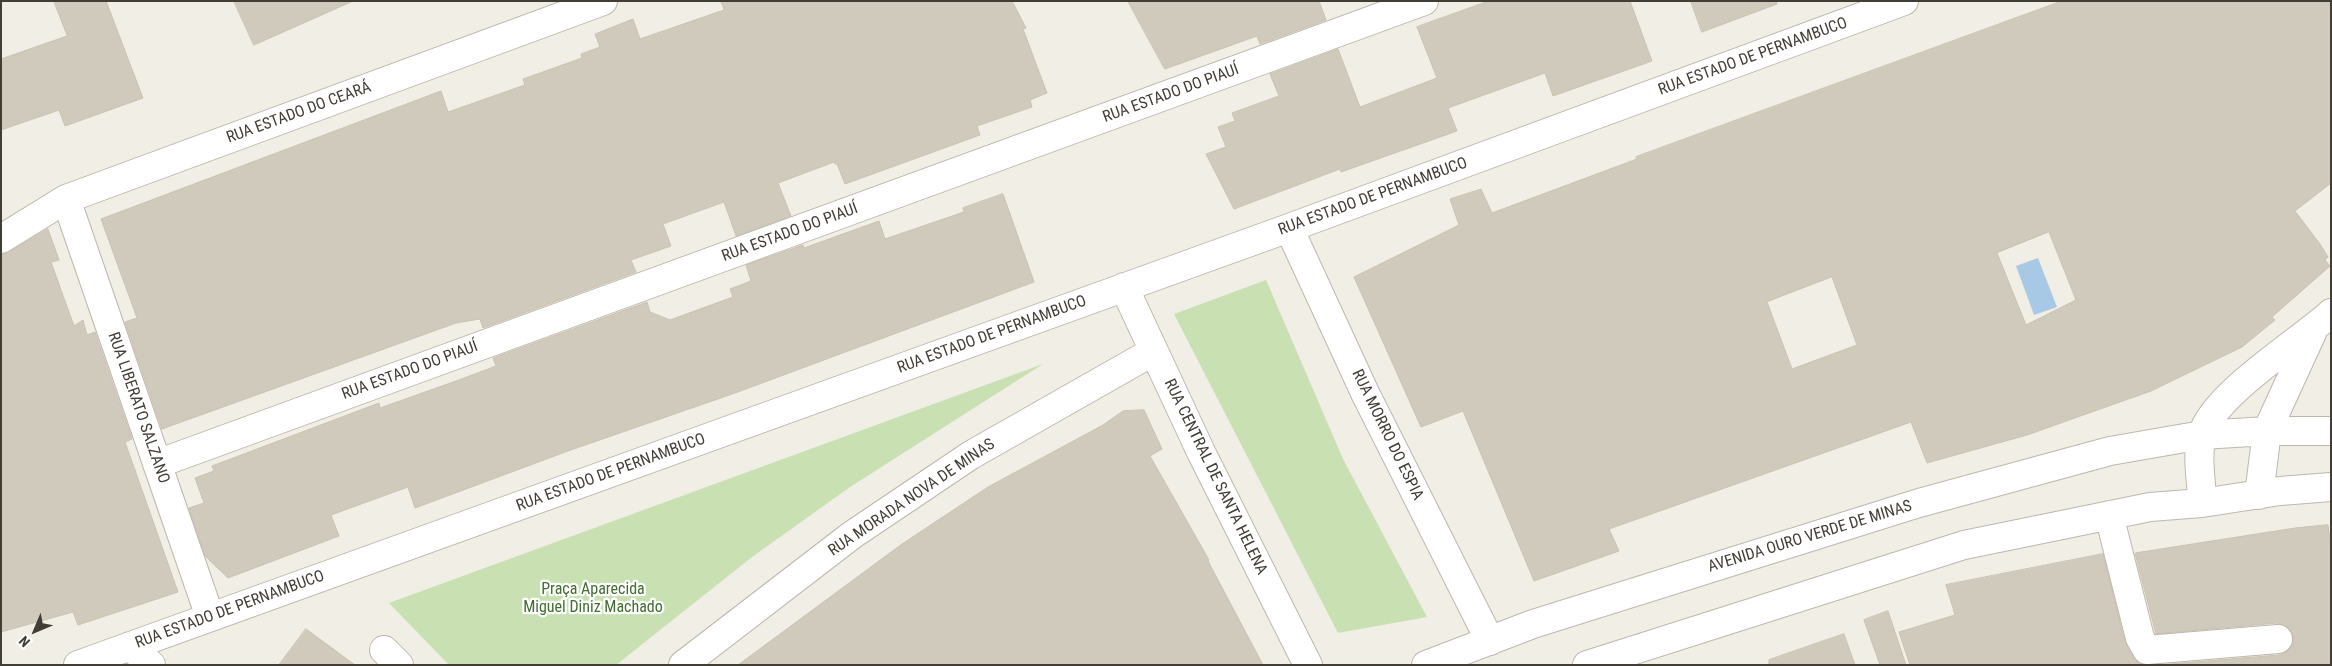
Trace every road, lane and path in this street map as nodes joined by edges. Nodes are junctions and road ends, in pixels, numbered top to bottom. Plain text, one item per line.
1 (603, 1) edge
2 (1424, 1) edge
3 (1904, 1) edge
4 (66, 199) junction
5 (1289, 228) junction
6 (1, 239) edge
7 (1124, 287) junction
8 (2323, 320) edge
9 (1154, 351) junction
10 (2267, 430) junction
11 (2331, 431) edge
12 (2202, 435) junction
13 (157, 464) junction
14 (2331, 487) edge
15 (2259, 495) junction
16 (2202, 503) junction
17 (2109, 515) junction
18 (210, 617) junction
19 (2278, 639) dead end
20 (1490, 641) junction
21 (116, 655) edge
22 (78, 665) edge
23 (151, 665) edge
24 (683, 665) edge
25 (1308, 665) edge
26 (1426, 665) edge
27 (1588, 665) edge

1 - 4 street, RUA ESTADO DO CEARÁ
2 - 13 street, RUA ESTADO DO PIAUÍ
3 - 5 street, RUA ESTADO DE PERNAMBUCO
4 - 6 street, RUA ESTADO DO CEARÁ
4 - 13 street, RUA LIBERATO SALZANO
5 - 7 street, RUA ESTADO DE PERNAMBUCO
5 - 20 street, RUA MORRO DO ESPIA
7 - 9 street, RUA CENTRAL DE SANTA HELENA
7 - 18 street, RUA ESTADO DE PERNAMBUCO
8 - 10 street
8 - 12 street
9 - 24 street, RUA MORADA NOVA DE MINAS
9 - 25 street, RUA CENTRAL DE SANTA HELENA
10 - 11 street, AVENIDA OURO VERDE DE MINAS
10 - 12 street, AVENIDA OURO VERDE DE MINAS
10 - 15 street
12 - 16 street
12 - 20 street, AVENIDA OURO VERDE DE MINAS
13 - 18 street, RUA LIBERATO SALZANO
14 - 15 street
15 - 16 street
16 - 17 street
17 - 19 street
17 - 27 street
18 - 21 street, RUA ESTADO DE PERNAMBUCO
20 - 26 street, AVENIDA OURO VERDE DE MINAS
21 - 22 street, RUA ESTADO DE PERNAMBUCO
21 - 23 street

